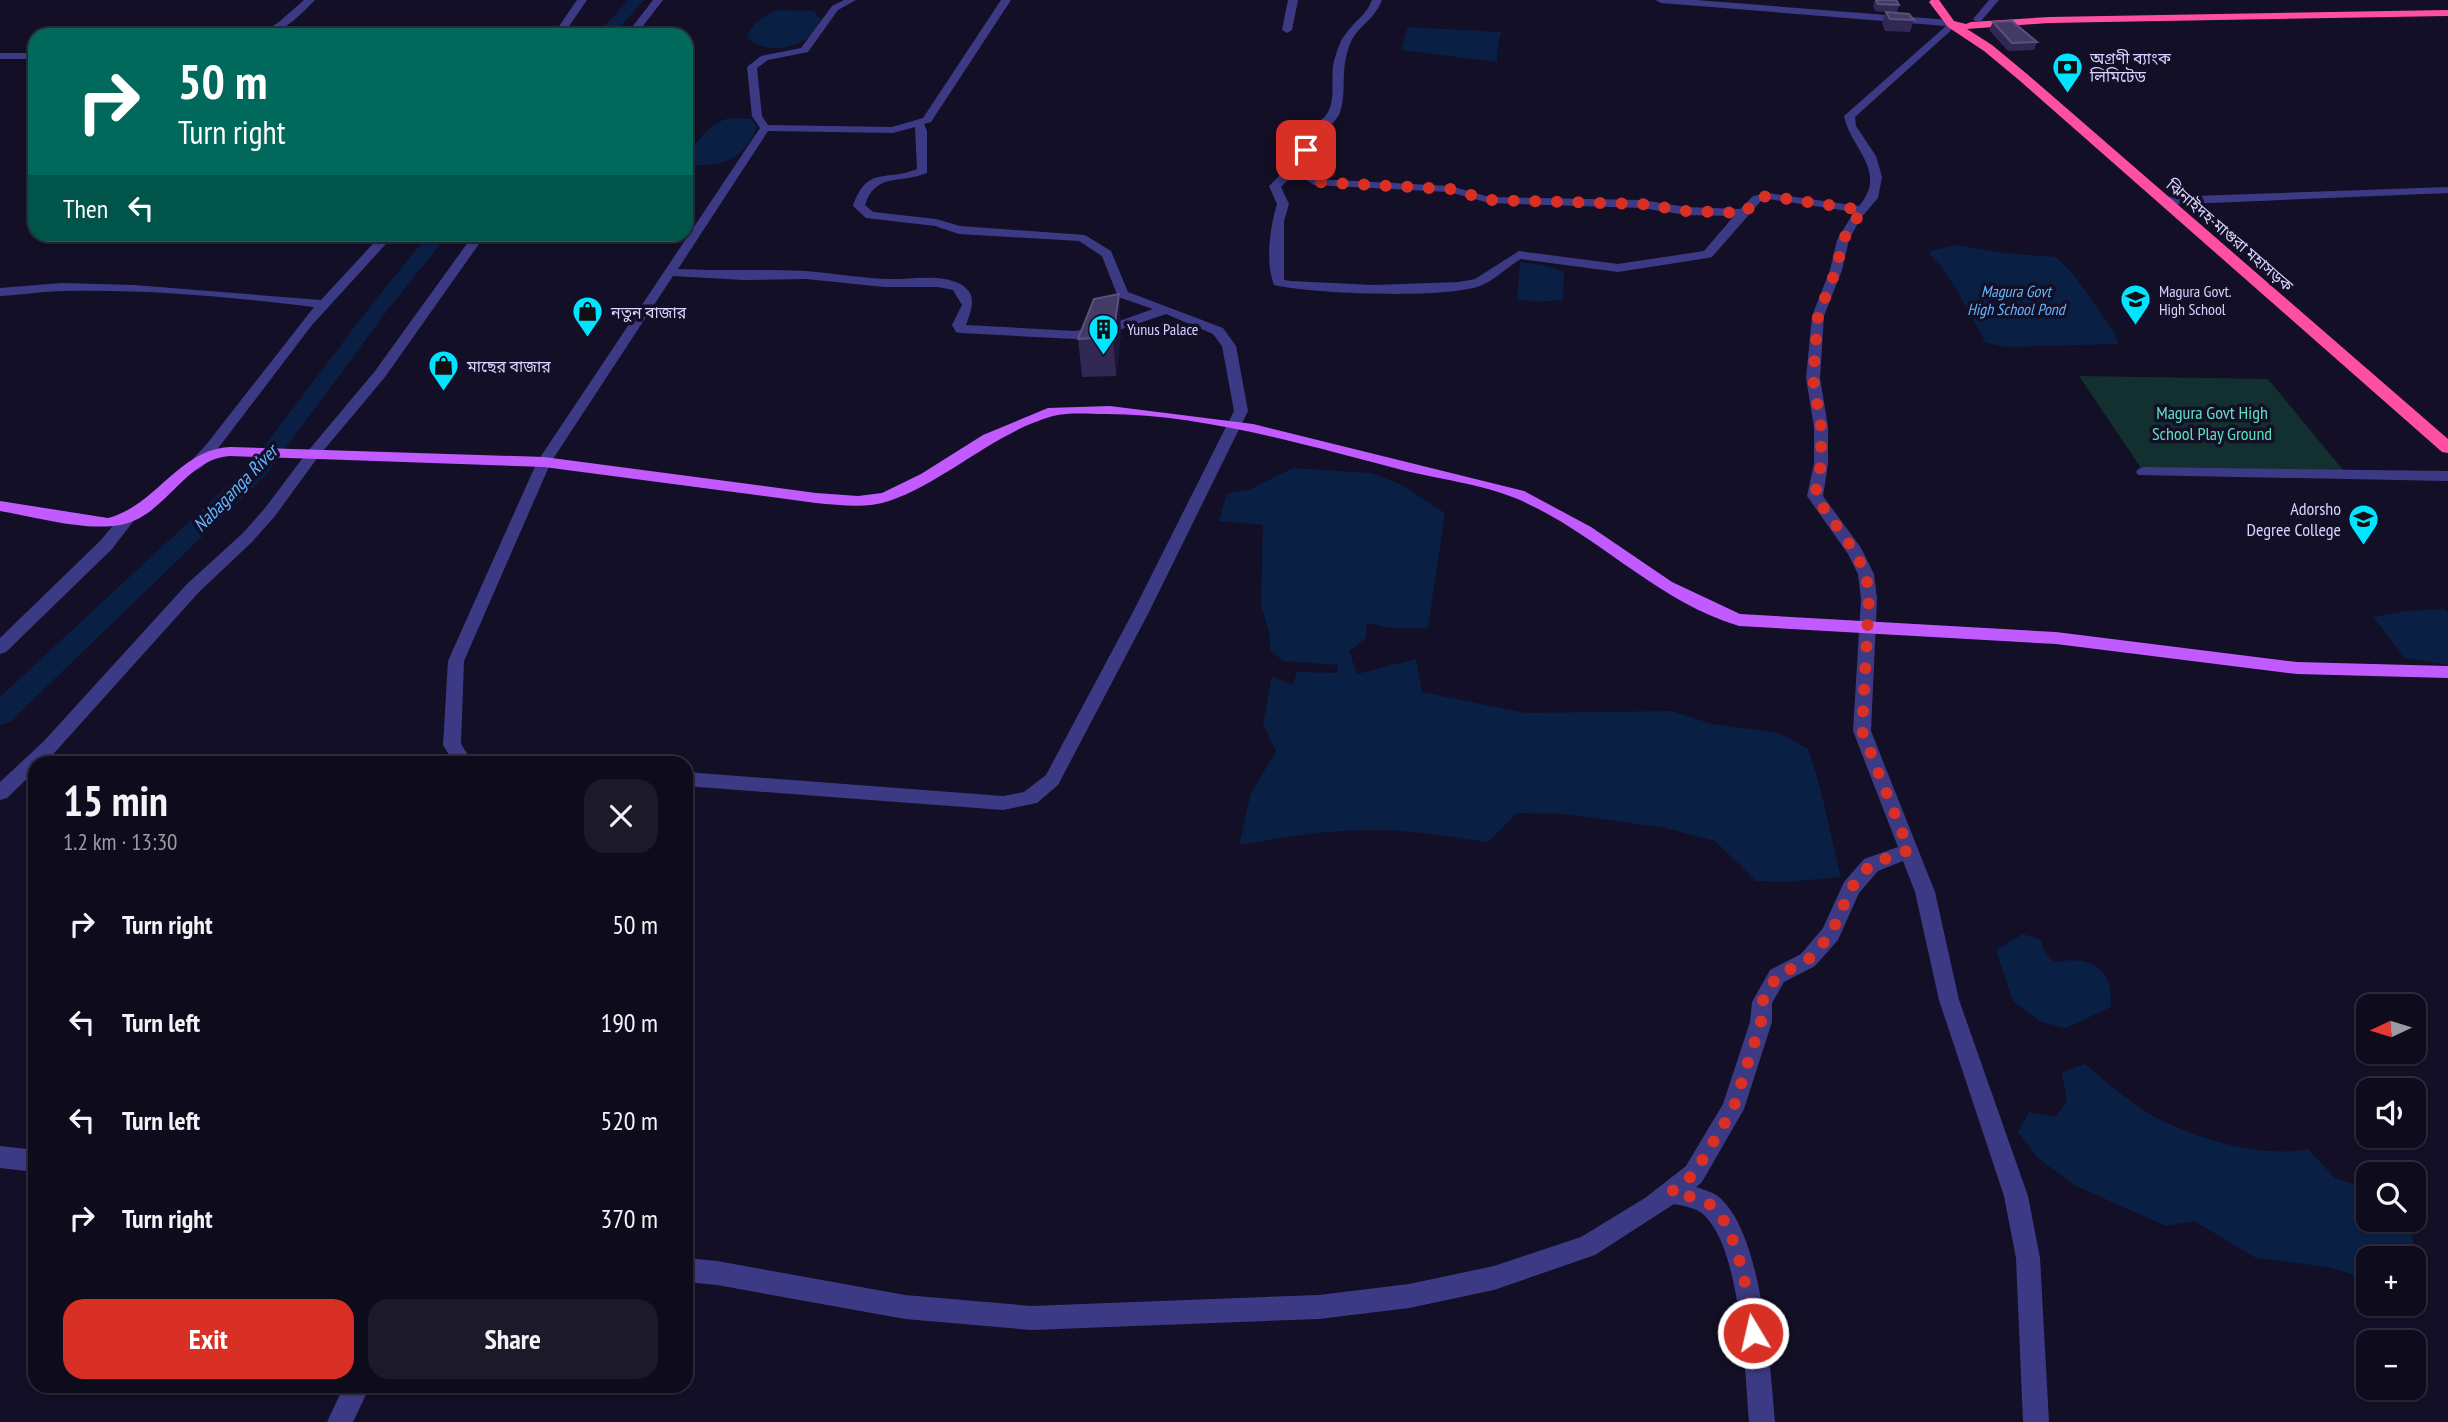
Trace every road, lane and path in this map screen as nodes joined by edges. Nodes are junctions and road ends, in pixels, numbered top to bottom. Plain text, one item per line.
1 (310, 0) edge
2 (582, 0) edge
3 (658, 0) edge
4 (851, 0) edge
5 (1006, 0) edge
6 (1293, 0) edge
7 (1377, 0) edge
8 (1661, 0) edge
9 (1994, 0) edge
10 (1934, 1) edge
11 (2448, 13) edge
12 (1962, 22) junction
13 (276, 28) edge
14 (563, 28) edge
15 (636, 28) edge
16 (1287, 30) dead end
17 (0, 56) edge
18 (28, 56) edge
19 (918, 123) junction
20 (1322, 124) dead end
21 (765, 128) junction
22 (1306, 150) dead end
23 (1305, 173) junction
24 (2448, 190) edge
25 (2164, 201) junction
26 (1862, 210) junction
27 (1745, 213) junction
28 (693, 237) edge
29 (382, 242) edge
30 (474, 242) edge
31 (690, 242) edge
32 (670, 272) junction
33 (0, 292) edge
34 (324, 304) junction
35 (1164, 310) junction
36 (1234, 425) junction
37 (2448, 448) edge
38 (305, 454) junction
39 (544, 462) junction
40 (191, 469) junction
41 (2143, 472) dead end
42 (2448, 476) edge
43 (0, 506) edge
44 (127, 519) junction
45 (1866, 628) junction
46 (0, 648) edge
47 (2448, 672) edge
48 (39, 756) edge
49 (459, 756) edge
50 (28, 767) edge
51 (693, 780) edge
52 (0, 793) edge
53 (1909, 850) junction
54 (0, 1157) edge
55 (28, 1160) edge
56 (1671, 1192) junction
57 (693, 1271) edge
58 (354, 1393) edge
59 (340, 1422) edge
60 (1762, 1422) edge
61 (2036, 1422) edge

1 - 13 street
2 - 14 street
3 - 15 street
4 - 21 street
5 - 19 street
6 - 16 street
7 - 20 street
8 - 12 street
9 - 12 street
10 - 12 highway, ঝিনাইদহ-মাগুরা মহাসড়ক
11 - 12 highway
12 - 25 highway, ঝিনাইদহ-মাগুরা মহাসড়ক
12 - 26 street
17 - 18 street
19 - 21 street
19 - 35 street
21 - 28 street
22 - 23 street
23 - 27 street
23 - 27 street
24 - 25 street
25 - 37 highway, ঝিনাইদহ-মাগুরা মহাসড়ক
26 - 27 street
26 - 45 street
29 - 34 street
30 - 38 street
31 - 32 street
32 - 35 street
32 - 39 street
33 - 34 street
34 - 40 street
35 - 36 street
36 - 39 main road
36 - 45 main road
36 - 51 street
38 - 39 main road
38 - 40 main road
38 - 48 street
39 - 49 street
40 - 44 main road
41 - 42 street
43 - 44 main road
44 - 46 street
45 - 47 main road
45 - 53 street
50 - 52 street
53 - 56 street
53 - 61 street
54 - 55 street
56 - 57 street
56 - 60 street
58 - 59 street

